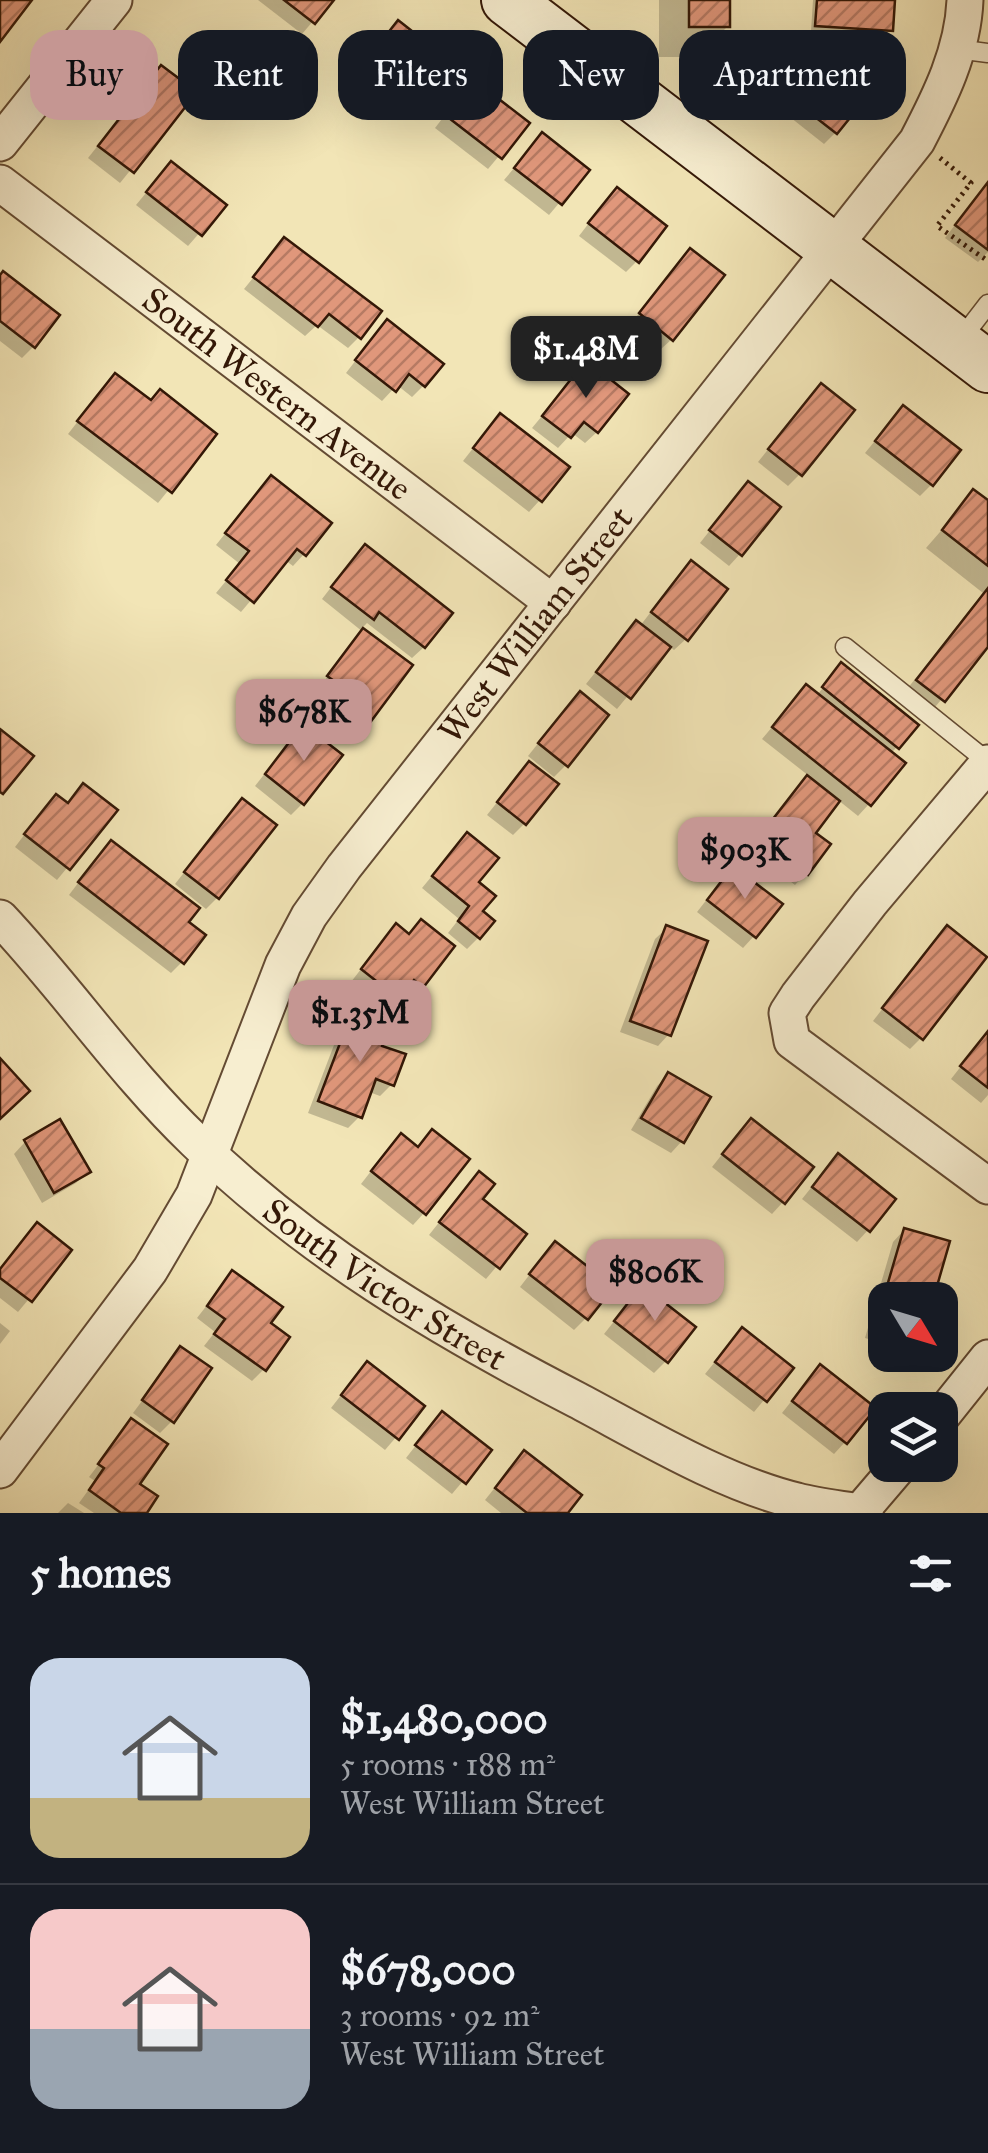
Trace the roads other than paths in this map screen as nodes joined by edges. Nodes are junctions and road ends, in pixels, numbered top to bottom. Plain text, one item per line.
1 (114, 0) edge
2 (506, 0) edge
3 (965, 0) edge
4 (972, 51) edge
5 (0, 143) edge
6 (0, 182) edge
7 (832, 248) junction
8 (988, 304) edge
9 (973, 355) edge
10 (553, 603) junction
11 (845, 647) dead end
12 (988, 762) edge
13 (0, 918) edge
14 (210, 1155) junction
15 (988, 1186) edge
16 (988, 1358) edge
17 (958, 1396) edge
18 (0, 1470) edge
19 (886, 1482) edge
20 (861, 1513) edge

1 - 5 street
2 - 7 main road
3 - 4 street, West William Street
4 - 7 street, West William Street
6 - 10 street, South Western Avenue
7 - 9 main road
7 - 10 street, West William Street
8 - 9 lane
10 - 14 street, West William Street
11 - 12 lane
12 - 15 street
13 - 14 street, South Victor Street
14 - 18 street, West William Street
14 - 20 street, South Victor Street
16 - 17 street
19 - 20 street

